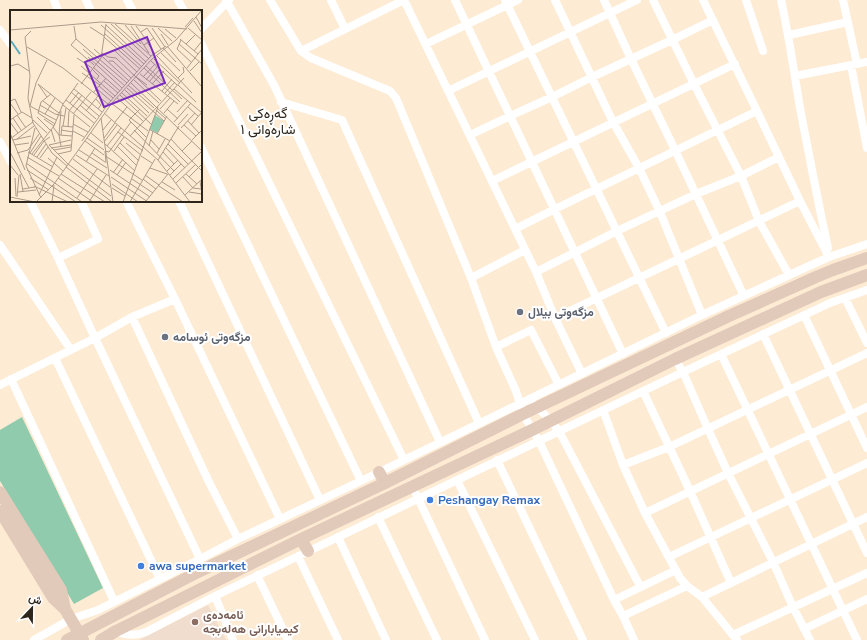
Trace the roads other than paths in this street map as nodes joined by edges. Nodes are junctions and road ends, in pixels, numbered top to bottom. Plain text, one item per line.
1 (54, 0) edge
2 (86, 0) edge
3 (127, 0) edge
4 (178, 0) edge
5 (270, 0) edge
6 (331, 0) edge
7 (455, 0) edge
8 (518, 0) edge
9 (555, 0) edge
10 (604, 0) edge
11 (637, 0) edge
12 (653, 0) edge
13 (703, 0) edge
14 (746, 0) edge
15 (782, 0) edge
16 (844, 0) edge
17 (227, 1) edge
18 (506, 2) edge
19 (58, 10) edge
20 (91, 10) edge
21 (132, 10) edge
22 (183, 10) edge
23 (610, 13) junction
24 (713, 20) junction
25 (848, 22) junction
26 (467, 24) junction
27 (202, 28) edge
28 (345, 29) junction
29 (0, 30) edge
30 (570, 33) junction
31 (789, 35) junction
32 (672, 40) junction
33 (10, 44) edge
34 (426, 44) junction
35 (202, 45) edge
36 (301, 51) junction
37 (530, 51) junction
38 (763, 52) dead end
39 (631, 59) junction
40 (867, 62) edge
41 (735, 64) junction
42 (854, 65) junction
43 (489, 71) junction
44 (795, 76) junction
45 (592, 77) junction
46 (694, 84) junction
47 (448, 91) junction
48 (552, 97) junction
49 (281, 102) junction
50 (653, 103) junction
51 (757, 111) junction
52 (510, 116) junction
53 (864, 117) edge
54 (613, 122) junction
55 (716, 130) junction
56 (470, 135) junction
57 (0, 142) edge
58 (574, 142) junction
59 (867, 148) edge
60 (202, 149) edge
61 (5, 150) edge
62 (676, 150) junction
63 (779, 157) junction
64 (10, 160) edge
65 (532, 161) junction
66 (639, 168) junction
67 (741, 176) junction
68 (492, 181) junction
69 (596, 188) junction
70 (696, 194) junction
71 (800, 201) junction
72 (30, 202) edge
73 (81, 202) edge
74 (126, 202) edge
75 (179, 202) edge
76 (555, 209) junction
77 (660, 212) junction
78 (758, 222) junction
79 (515, 229) junction
80 (617, 232) junction
81 (718, 241) junction
82 (867, 244) edge
83 (0, 245) edge
84 (525, 250) junction
85 (575, 252) junction
86 (829, 257) junction
87 (58, 258) junction
88 (867, 258) edge
89 (680, 259) junction
90 (536, 272) junction
91 (789, 275) junction
92 (867, 275) edge
93 (470, 278) junction
94 (640, 278) junction
95 (867, 290) edge
96 (744, 296) junction
97 (597, 298) junction
98 (845, 298) junction
99 (174, 299) junction
100 (726, 310) junction
101 (702, 315) junction
102 (804, 315) junction
103 (132, 317) junction
104 (555, 318) junction
105 (666, 333) junction
106 (763, 334) junction
107 (95, 338) junction
108 (867, 343) edge
109 (496, 347) junction
110 (71, 350) junction
111 (867, 353) edge
112 (623, 354) junction
113 (721, 354) junction
114 (55, 358) junction
115 (675, 359) junction
116 (830, 370) junction
117 (683, 372) junction
118 (582, 374) junction
119 (11, 379) junction
120 (0, 385) edge
121 (559, 385) junction
122 (790, 390) junction
123 (516, 391) junction
124 (643, 391) junction
125 (533, 403) junction
126 (867, 406) edge
127 (521, 409) junction
128 (748, 409) junction
129 (603, 410) junction
130 (851, 414) junction
131 (550, 420) junction
132 (479, 423) junction
133 (708, 429) junction
134 (532, 430) junction
135 (559, 431) junction
136 (810, 434) junction
137 (539, 441) junction
138 (440, 442) junction
139 (669, 447) junction
140 (867, 448) edge
141 (769, 454) junction
142 (404, 460) junction
143 (497, 460) junction
144 (867, 463) edge
145 (623, 465) junction
146 (379, 472) junction
147 (728, 473) junction
148 (457, 480) junction
149 (832, 480) junction
150 (361, 481) junction
151 (385, 483) junction
152 (412, 486) junction
153 (690, 491) junction
154 (0, 492) edge
155 (418, 498) junction
156 (790, 499) junction
157 (320, 500) junction
158 (0, 511) edge
159 (645, 513) junction
160 (378, 517) junction
161 (867, 517) edge
162 (751, 518) junction
163 (280, 519) junction
164 (853, 524) junction
165 (338, 537) junction
166 (710, 537) junction
167 (238, 539) junction
168 (301, 539) junction
169 (811, 544) junction
170 (303, 553) junction
171 (867, 553) edge
172 (669, 557) junction
173 (773, 562) junction
174 (197, 565) junction
175 (676, 570) junction
176 (867, 573) edge
177 (257, 575) junction
178 (160, 579) junction
179 (731, 583) junction
180 (640, 586) junction
181 (687, 586) junction
182 (833, 589) junction
183 (215, 596) junction
184 (702, 596) junction
185 (867, 599) edge
186 (614, 600) junction
187 (114, 601) junction
188 (793, 607) junction
189 (843, 611) junction
190 (68, 614) junction
191 (623, 616) junction
192 (108, 618) junction
193 (804, 629) junction
194 (119, 635) edge
195 (81, 636) edge
196 (735, 637) edge
197 (34, 640) edge
198 (67, 640) edge
199 (101, 640) edge
200 (234, 640) edge
201 (288, 640) edge
202 (338, 640) edge
203 (386, 640) edge
204 (437, 640) edge
205 (485, 640) edge
206 (535, 640) edge
207 (583, 640) edge
208 (634, 640) edge
209 (810, 640) edge
210 (857, 640) edge

1 - 19 street
2 - 20 street
3 - 21 street
4 - 22 street
5 - 36 street
6 - 28 street
7 - 26 street
8 - 18 street
9 - 30 street
10 - 23 street
11 - 23 street
12 - 32 street
13 - 24 street
14 - 38 street
15 - 31 street
16 - 25 street
17 - 27 street
17 - 49 street
18 - 26 street
18 - 37 street
23 - 30 street
23 - 39 street
24 - 32 street
24 - 41 street
25 - 31 street
25 - 42 street
26 - 34 street
26 - 43 street
28 - 34 street
28 - 36 street
29 - 33 street
30 - 37 street
30 - 45 street
31 - 44 street
32 - 39 street
32 - 46 street
34 - 47 street
35 - 142 street
36 - 93 street
37 - 43 street
37 - 48 street
39 - 45 street
39 - 50 street
40 - 42 street
41 - 46 street
41 - 51 street
42 - 44 street
42 - 53 street
43 - 47 street
43 - 52 street
44 - 86 street
45 - 48 street
45 - 54 street
46 - 50 street
46 - 55 street
47 - 56 street
48 - 52 street
48 - 58 street
49 - 132 street
49 - 138 street
50 - 54 street
50 - 62 street
51 - 55 street
51 - 63 street
52 - 56 street
52 - 65 street
53 - 59 street
54 - 58 street
54 - 66 street
55 - 62 street
55 - 67 street
56 - 68 street
57 - 61 street
58 - 65 street
58 - 69 street
60 - 150 street
61 - 64 street
62 - 66 street
62 - 70 street
63 - 67 street
63 - 71 street
65 - 68 street
65 - 76 street
66 - 69 street
66 - 77 street
67 - 70 street
67 - 78 street
68 - 79 street
69 - 76 street
69 - 80 street
70 - 77 street
70 - 81 street
71 - 78 street
71 - 86 street
72 - 87 street
73 - 87 street
74 - 99 street
75 - 157 street
76 - 79 street
76 - 85 street
77 - 80 street
77 - 89 street
78 - 81 street
78 - 91 street
79 - 84 street
80 - 85 street
80 - 94 street
81 - 89 street
81 - 96 street
82 - 86 street
83 - 110 street
84 - 90 street
84 - 93 street
85 - 90 street
85 - 97 street
86 - 91 street
87 - 107 street
88 - 100 main road
89 - 94 street
89 - 101 street
90 - 104 street
91 - 96 street
92 - 115 main road
93 - 109 street
94 - 97 street
94 - 105 street
95 - 98 street
96 - 100 street
97 - 104 street
97 - 112 street
98 - 102 street
98 - 108 street
99 - 103 street
99 - 163 street
100 - 101 street
100 - 125 main road
101 - 105 street
102 - 106 street
102 - 116 street
103 - 107 street
103 - 167 street
104 - 118 street
105 - 112 street
106 - 113 street
106 - 122 street
107 - 110 street
107 - 174 street
109 - 121 street
109 - 123 street
110 - 114 street
111 - 116 street
112 - 118 street
113 - 117 street
113 - 128 street
114 - 119 street
114 - 178 street
115 - 117 street
115 - 131 main road
116 - 122 street
116 - 130 street
117 - 124 street
117 - 133 street
118 - 121 street
119 - 120 street
119 - 187 street
121 - 125 street
122 - 128 street
122 - 136 street
123 - 125 street
123 - 127 street
124 - 129 street
124 - 139 street
125 - 127 main road
125 - 131 street
126 - 130 street
127 - 132 street
127 - 134 street
127 - 151 main road
128 - 133 street
128 - 141 street
129 - 135 street
129 - 145 street
130 - 136 street
130 - 140 street
131 - 134 main road
131 - 135 street
132 - 138 street
133 - 139 street
133 - 147 street
134 - 137 street
134 - 152 main road
135 - 137 street
135 - 180 street
136 - 141 street
136 - 149 street
137 - 143 street
137 - 186 street
138 - 142 street
139 - 145 street
139 - 153 street
141 - 147 street
141 - 156 street
142 - 146 street
143 - 148 street
143 - 207 street
144 - 149 street
145 - 159 street
146 - 150 street
146 - 151 main road
147 - 153 street
147 - 162 street
148 - 155 street
148 - 206 street
149 - 156 street
149 - 164 street
150 - 157 street
151 - 174 main road
152 - 155 street
152 - 168 main road
153 - 159 street
153 - 166 street
154 - 190 main road
155 - 160 street
155 - 205 street
156 - 162 street
156 - 169 street
157 - 163 street
158 - 190 main road
159 - 172 street
160 - 165 street
160 - 204 street
161 - 164 street
162 - 166 street
162 - 173 street
163 - 167 street
164 - 169 street
164 - 171 street
165 - 170 street
165 - 203 street
166 - 172 street
166 - 179 street
167 - 174 street
168 - 170 main road
168 - 194 main road
169 - 173 street
169 - 182 street
170 - 177 street
170 - 202 street
172 - 175 street
173 - 179 street
173 - 188 street
174 - 178 street
174 - 192 main road
175 - 180 street
175 - 181 street
176 - 182 street
177 - 183 street
177 - 201 street
178 - 187 street
179 - 184 street
180 - 186 street
181 - 184 street
181 - 191 street
182 - 188 street
182 - 189 street
183 - 194 street
183 - 200 street
184 - 196 street
185 - 189 street
186 - 191 street
187 - 190 street
188 - 193 street
188 - 196 street
189 - 193 street
189 - 210 street
190 - 195 main road
190 - 197 street
191 - 208 street
192 - 194 street
192 - 195 main road
193 - 209 street
194 - 199 main road
195 - 198 main road

